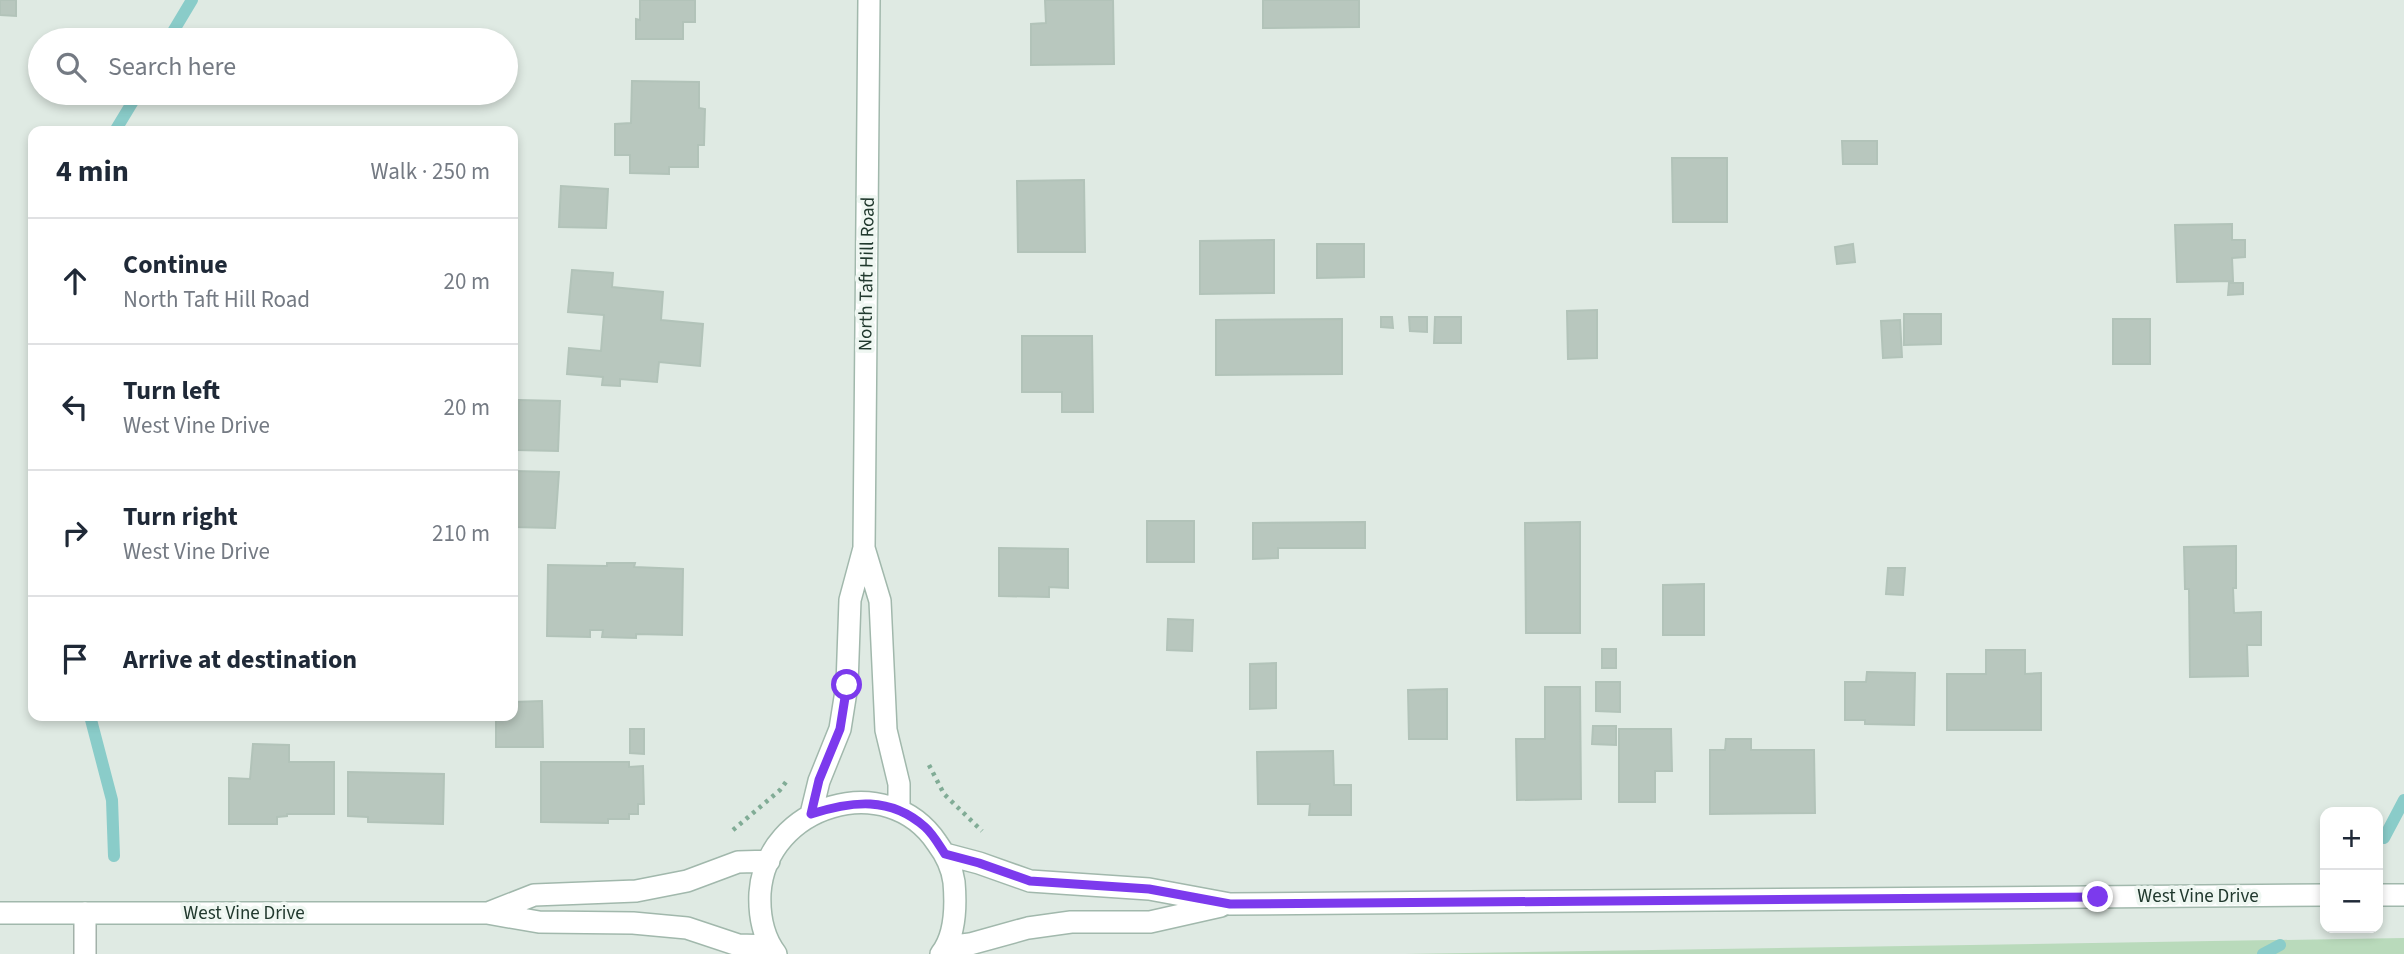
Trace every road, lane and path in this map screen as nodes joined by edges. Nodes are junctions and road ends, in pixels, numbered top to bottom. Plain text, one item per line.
1 (869, 0) edge
2 (864, 548) junction
3 (928, 763) dead end
4 (787, 780) dead end
5 (900, 809) junction
6 (811, 814) junction
7 (725, 833) dead end
8 (984, 833) dead end
9 (945, 854) junction
10 (769, 861) junction
11 (2320, 895) edge
12 (2383, 895) edge
13 (2404, 895) edge
14 (1230, 904) junction
15 (85, 912) junction
16 (0, 913) edge
17 (487, 913) junction
18 (772, 950) edge
19 (944, 951) edge
20 (85, 954) edge

1 - 2 street, North Taft Hill Road
2 - 5 street, North Taft Hill Road
2 - 6 street, North Taft Hill Road
3 - 8 path
4 - 7 path
5 - 6 street, West Vine Drive
5 - 9 street, West Vine Drive
6 - 10 street, West Vine Drive
9 - 14 street, West Vine Drive
9 - 19 street, West Vine Drive
10 - 17 street, West Vine Drive
10 - 18 street, West Vine Drive
11 - 14 street, West Vine Drive
12 - 13 street
14 - 19 street, West Vine Drive
15 - 16 street, West Vine Drive
15 - 17 street, West Vine Drive
15 - 20 street
17 - 18 street, West Vine Drive

